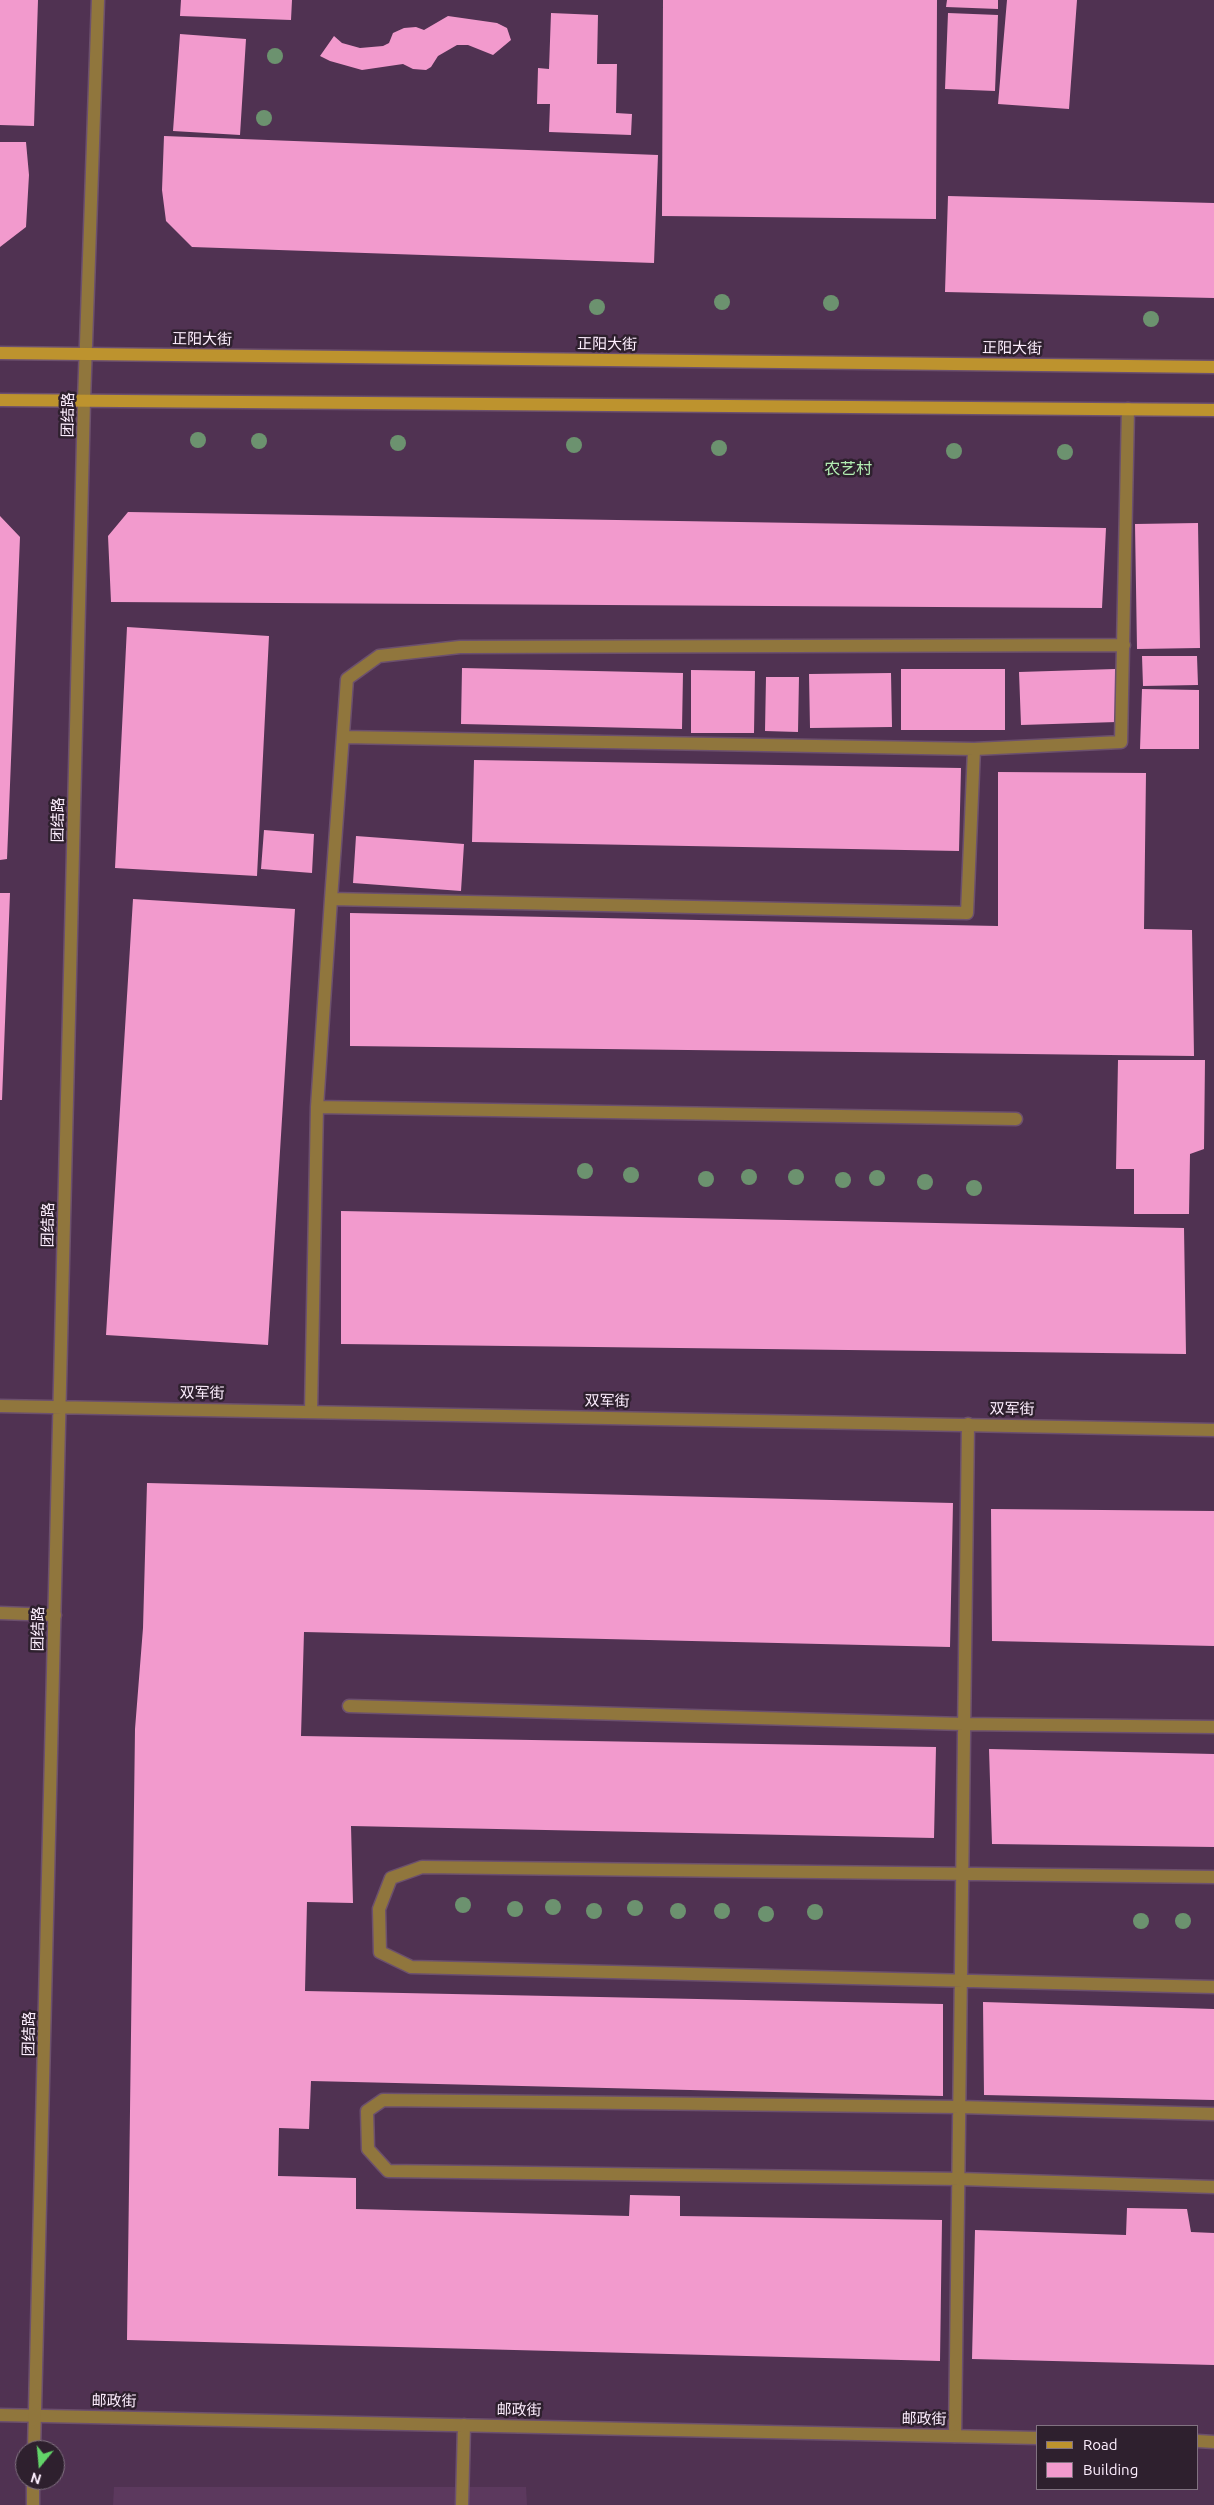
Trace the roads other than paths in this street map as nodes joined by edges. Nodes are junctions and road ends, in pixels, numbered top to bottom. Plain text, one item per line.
1 (98, 0) edge
2 (0, 353) edge
3 (86, 354) junction
4 (1214, 367) edge
5 (0, 400) edge
6 (84, 401) junction
7 (1128, 409) junction
8 (1214, 410) edge
9 (1124, 645) junction
10 (343, 737) junction
11 (974, 749) junction
12 (331, 899) junction
13 (317, 1107) junction
14 (1016, 1119) dead end
15 (0, 1406) edge
16 (60, 1406) junction
17 (311, 1411) junction
18 (968, 1424) junction
19 (1214, 1430) edge
20 (0, 1613) edge
21 (55, 1615) junction
22 (349, 1706) dead end
23 (963, 1724) junction
24 (1214, 1727) edge
25 (962, 1873) junction
26 (1214, 1877) edge
27 (961, 1980) junction
28 (1214, 1987) edge
29 (960, 2107) junction
30 (1214, 2114) edge
31 (960, 2179) junction
32 (1214, 2187) edge
33 (0, 2414) edge
34 (35, 2415) junction
35 (464, 2425) junction
36 (955, 2436) junction
37 (1036, 2438) edge
38 (34, 2440) edge
39 (1199, 2441) edge
40 (1214, 2442) edge
41 (33, 2490) edge
42 (33, 2505) edge
43 (462, 2505) edge

1 - 3 street, 团结路
2 - 3 main road, 正阳大街
3 - 4 main road, 正阳大街
3 - 6 street, 团结路
5 - 6 main road
6 - 7 main road
6 - 16 street, 团结路
7 - 8 main road
7 - 9 street
9 - 10 street
9 - 11 street
10 - 11 street
10 - 12 street
11 - 12 street
12 - 13 street
13 - 14 street
13 - 17 street
15 - 16 street, 双军街
16 - 17 street, 双军街
16 - 21 street, 团结路
17 - 18 street, 双军街
18 - 19 street, 双军街
18 - 23 street
20 - 21 street
21 - 34 street, 团结路
22 - 23 street
23 - 24 street
23 - 25 street
25 - 26 street
25 - 27 street
25 - 27 street
27 - 28 street
27 - 29 street
29 - 30 street
29 - 31 street
29 - 31 street
31 - 32 street
31 - 36 street
33 - 34 street, 邮政街
34 - 35 street, 邮政街
34 - 38 street, 团结路
35 - 36 street, 邮政街
35 - 43 street
36 - 37 street, 邮政街
39 - 40 street
41 - 42 street

